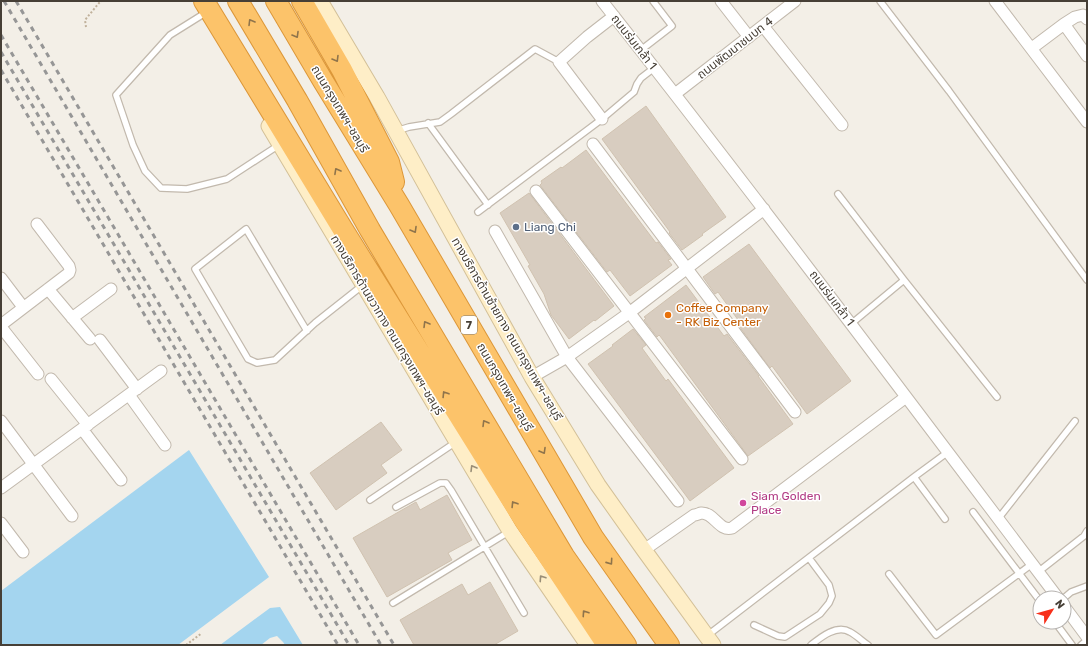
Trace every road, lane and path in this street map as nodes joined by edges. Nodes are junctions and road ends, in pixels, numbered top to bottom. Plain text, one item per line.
1 (102, 1) edge
2 (194, 1) edge
3 (217, 1) edge
4 (238, 1) edge
5 (276, 1) edge
6 (316, 1) edge
7 (602, 1) edge
8 (653, 1) edge
9 (721, 1) edge
10 (795, 1) edge
11 (880, 1) edge
12 (996, 1) edge
13 (203, 8) edge
14 (614, 16) junction
15 (1087, 19) edge
16 (1064, 24) junction
17 (763, 26) junction
18 (86, 27) dead end
19 (748, 37) junction
20 (1032, 48) junction
21 (641, 50) junction
22 (1087, 56) edge
23 (559, 62) junction
24 (654, 68) junction
25 (675, 94) junction
26 (602, 119) junction
27 (1087, 122) edge
28 (428, 123) junction
29 (842, 125) dead end
30 (396, 131) junction
31 (280, 144) junction
32 (593, 144) dead end
33 (536, 191) dead end
34 (838, 194) dead end
35 (399, 205) junction
36 (488, 205) junction
37 (764, 209) junction
38 (478, 212) dead end
39 (37, 224) dead end
40 (370, 230) junction
41 (495, 231) dead end
42 (687, 268) junction
43 (1, 278) edge
44 (904, 280) junction
45 (1087, 280) edge
46 (364, 285) junction
47 (48, 289) junction
48 (111, 289) dead end
49 (23, 307) junction
50 (629, 313) junction
51 (72, 318) junction
52 (851, 324) junction
53 (1, 326) edge
54 (307, 331) junction
55 (567, 357) junction
56 (161, 371) dead end
57 (38, 374) dead end
58 (532, 377) junction
59 (51, 379) dead end
60 (133, 392) junction
61 (906, 397) junction
62 (997, 397) dead end
63 (795, 412) dead end
64 (1, 421) edge
65 (1075, 421) dead end
66 (85, 427) junction
67 (457, 442) junction
68 (165, 445) dead end
69 (948, 452) junction
70 (742, 459) dead end
71 (34, 465) junction
72 (914, 477) junction
73 (121, 480) dead end
74 (1, 488) edge
75 (370, 500) dead end
76 (678, 501) dead end
77 (396, 507) dead end
78 (973, 512) dead end
79 (72, 516) dead end
80 (945, 519) dead end
81 (998, 519) junction
82 (1, 523) edge
83 (510, 531) junction
84 (1087, 532) edge
85 (484, 547) junction
86 (644, 550) junction
87 (23, 552) dead end
88 (809, 558) junction
89 (1035, 568) junction
90 (1019, 573) junction
91 (890, 574) dead end
92 (1087, 586) edge
93 (1032, 590) edge
94 (1052, 590) edge
95 (1072, 592) edge
96 (393, 603) dead end
97 (524, 613) dead end
98 (1072, 617) edge
99 (754, 624) dead end
100 (1061, 630) edge
101 (202, 633) dead end
102 (1087, 637) edge
103 (1087, 640) edge
104 (710, 641) edge
105 (186, 645) edge
106 (588, 645) edge
107 (607, 645) edge
108 (626, 645) edge
109 (669, 645) edge
110 (811, 645) edge
111 (868, 645) edge
112 (1072, 645) edge
113 (1081, 645) edge

1 - 18 path
2 - 13 main road, ทางบริการด้านขวาทาง ถนนกรุงเทพฯ-ชลบุรี
3 - 40 highway
40 -> 4 highway
5 -> 35 highway, ถนนกรุงเทพฯ-ชลบุรี / 7
6 - 30 main road, ทางบริการด้านซ้ายทาง ถนนกรุงเทพฯ-ชลบุรี
6 -> 35 highway
7 - 14 street, ถนนร่มเกล้า 1
8 - 21 lane
9 - 19 street
10 - 17 street, ถนนพัฒนาชนบท 4
11 - 45 lane
12 - 20 street
13 - 31 main road, ทางบริการด้านขวาทาง ถนนกรุงเทพฯ-ชลบุรี
13 - 31 lane
107 -> 13 highway
14 - 21 street, ถนนร่มเกล้า 1
14 - 23 street
15 - 16 street
16 - 20 street
16 - 22 street
17 - 19 street, ถนนพัฒนาชนบท 4
17 - 29 street
19 - 25 street, ถนนพัฒนาชนบท 4
20 - 27 street
21 - 24 street, ถนนร่มเกล้า 1
23 - 26 street
23 - 28 lane
24 - 25 street, ถนนร่มเกล้า 1
24 - 26 lane
25 - 37 street, ถนนร่มเกล้า 1
26 - 36 lane
28 - 30 lane
28 - 36 lane
30 - 58 main road, ทางบริการด้านซ้ายทาง ถนนกรุงเทพฯ-ชลบุรี
31 - 46 main road, ทางบริการด้านขวาทาง ถนนกรุงเทพฯ-ชลบุรี
32 - 42 street
33 - 50 street
34 - 44 lane
35 -> 109 highway, ถนนกรุงเทพฯ-ชลบุรี / 7
36 - 38 lane
37 - 42 street
37 - 52 street, ถนนร่มเกล้า 1
39 - 47 street
108 -> 40 highway
41 - 55 street
42 - 50 street
42 - 63 street
43 - 49 street
44 - 52 lane
44 - 62 lane
46 - 54 lane
46 - 67 main road, ทางบริการด้านขวาทาง ถนนกรุงเทพฯ-ชลบุรี
47 - 49 street
47 - 51 street
48 - 51 street
49 - 53 street
50 - 55 street
50 - 70 street
51 - 60 street
52 - 61 street, ถนนร่มเกล้า 1
53 - 57 street
54 - 54 lane
55 - 58 street
55 - 76 street
56 - 60 street
58 - 86 main road, ทางบริการด้านซ้ายทาง ถนนกรุงเทพฯ-ชลบุรี
59 - 66 street
60 - 66 street
60 - 68 street
61 - 69 street, ถนนร่มเกล้า 1
61 - 86 street
64 - 71 street
65 - 81 lane
66 - 71 street
66 - 73 street
67 - 75 lane
83 -> 67 main road, ทางบริการด้านขวาทาง ถนนกรุงเทพฯ-ชลบุรี
69 - 72 lane
69 - 81 street, ถนนร่มเกล้า 1
71 - 74 street
71 - 79 street
72 - 80 lane
72 - 88 lane
77 - 85 lane
78 - 90 lane
81 - 89 street, ถนนร่มเกล้า 1
82 - 87 street
83 - 85 lane
106 -> 83 main road, ทางบริการด้านขวาทาง ถนนกรุงเทพฯ-ชลบุรี
84 - 89 lane
85 - 96 lane
85 - 97 lane
86 - 104 main road, ทางบริการด้านซ้ายทาง ถนนกรุงเทพฯ-ชลบุรี
88 - 99 lane
88 - 104 lane
89 - 90 lane
89 - 94 street, ถนนร่มเกล้า 1
90 - 91 lane
90 - 93 lane
92 - 95 lane
98 - 102 street
100 - 112 lane
101 - 105 path
103 - 113 lane
110 - 111 lane

